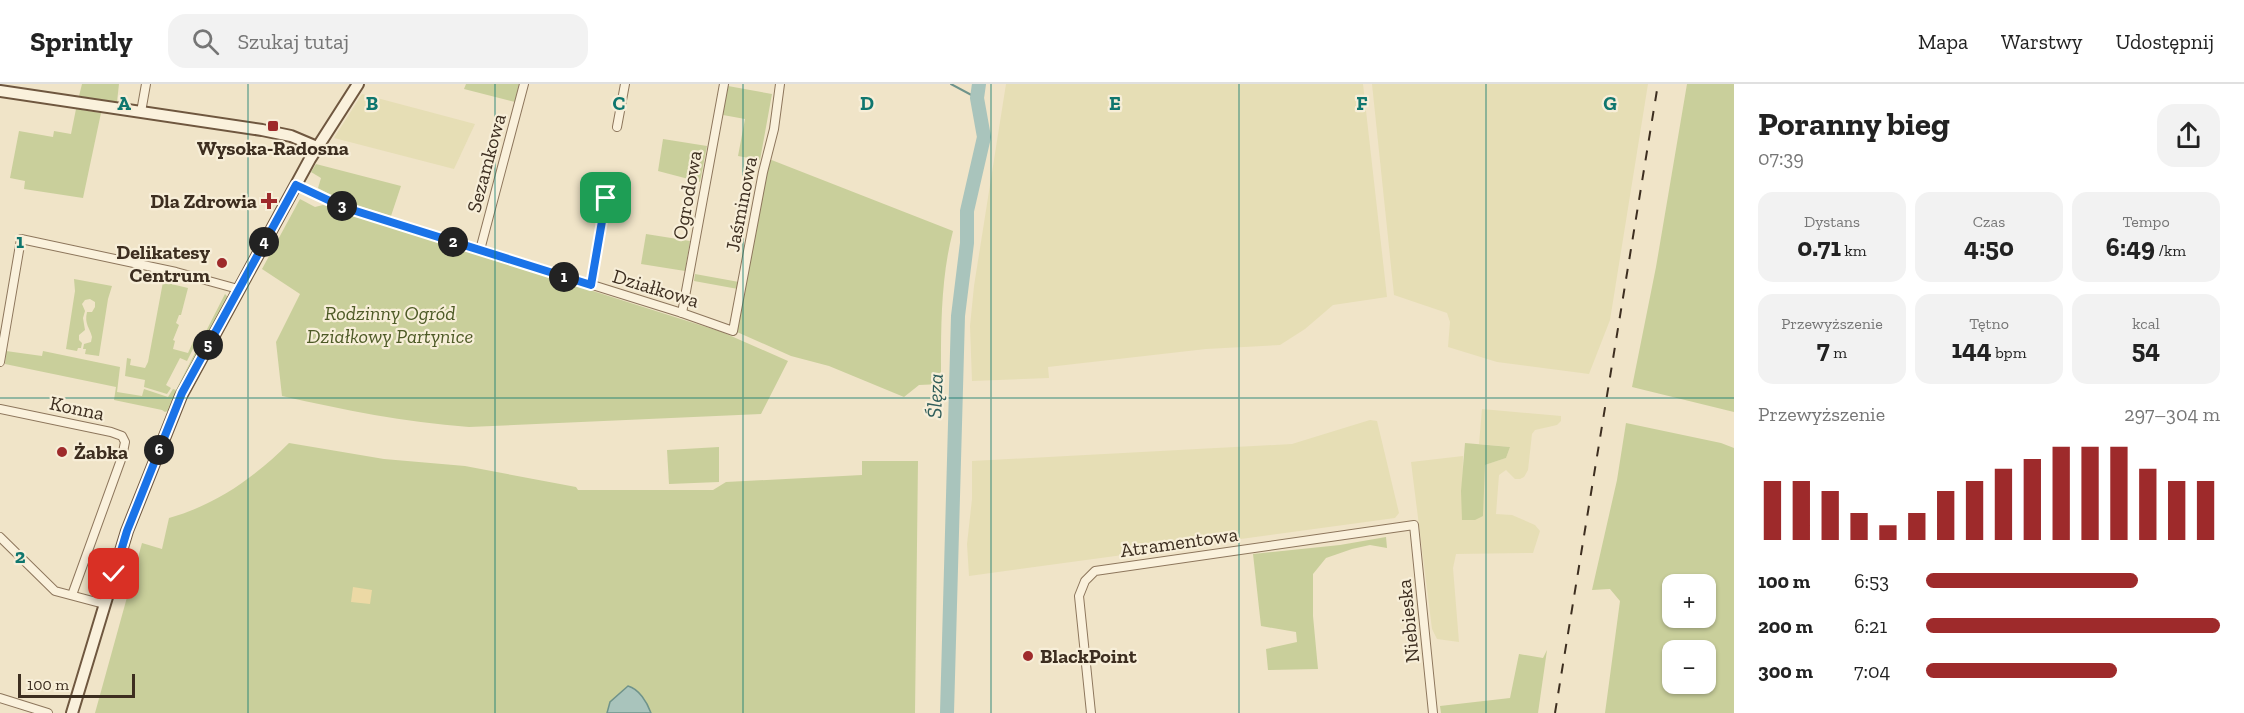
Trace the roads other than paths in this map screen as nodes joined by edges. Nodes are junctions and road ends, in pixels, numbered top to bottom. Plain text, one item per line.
1 (146, 84) edge
2 (358, 84) edge
3 (524, 84) edge
4 (625, 84) edge
5 (724, 84) edge
6 (780, 84) edge
7 (0, 92) edge
8 (141, 112) junction
9 (617, 127) dead end
10 (317, 147) junction
11 (296, 185) junction
12 (606, 198) dead end
13 (480, 250) junction
14 (591, 285) junction
15 (238, 289) junction
16 (682, 313) junction
17 (734, 331) joint
18 (1, 362) edge
19 (0, 409) edge
20 (1414, 525) joint
21 (0, 537) edge
22 (72, 596) junction
23 (104, 604) junction
24 (0, 698) edge
25 (48, 713) edge
26 (72, 713) edge
27 (1091, 713) edge
28 (1433, 713) edge

1 - 8 street
2 - 10 street
3 - 13 street, Sezamkowa
4 - 9 street
5 - 16 street, Ogrodowa
6 - 17 street, Jaśminowa
7 - 8 street
8 - 10 street
10 - 11 street
11 - 13 street, Działkowa
11 - 15 street
12 - 14 street
13 - 14 street, Działkowa
14 - 16 street, Działkowa
15 - 18 street
15 - 23 street
16 - 17 street, Działkowa
19 - 22 street, Konna
20 - 27 street, Atramentowa
20 - 28 street, Niebieska
21 - 22 street
22 - 23 street
23 - 26 street
24 - 25 street

